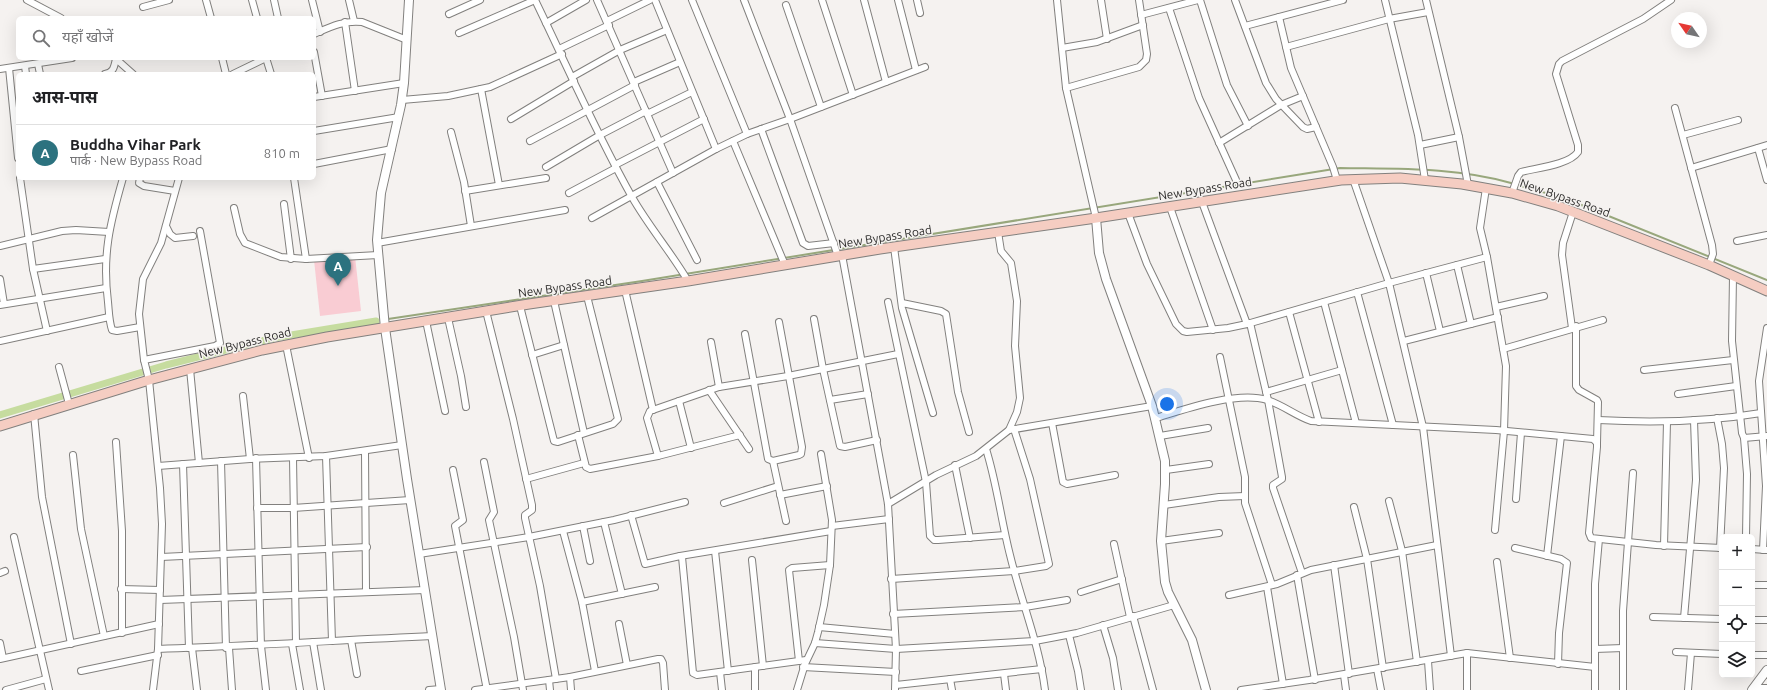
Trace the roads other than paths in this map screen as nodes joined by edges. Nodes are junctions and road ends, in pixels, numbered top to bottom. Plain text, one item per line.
1 (27, 0) edge
2 (169, 0) edge
3 (206, 0) edge
4 (252, 0) edge
5 (274, 0) edge
6 (312, 0) edge
7 (349, 0) edge
8 (409, 0) edge
9 (480, 0) edge
10 (535, 0) edge
11 (586, 0) edge
12 (596, 0) edge
13 (650, 0) edge
14 (655, 0) edge
15 (692, 0) edge
16 (744, 0) edge
17 (822, 0) edge
18 (865, 0) edge
19 (898, 0) edge
20 (917, 0) edge
21 (1057, 0) edge
22 (1101, 0) edge
23 (1139, 0) edge
24 (1199, 0) edge
25 (1235, 0) edge
26 (1343, 0) edge
27 (1385, 0) edge
28 (1426, 0) edge
29 (1671, 0) edge
30 (1182, 2) edge
31 (38, 3) edge
32 (786, 5) dead end
33 (143, 6) dead end
34 (1169, 8) junction
35 (1428, 12) junction
36 (920, 13) dead end
37 (449, 14) dead end
38 (1141, 15) junction
39 (58, 16) edge
40 (210, 16) edge
41 (256, 16) edge
42 (278, 16) edge
43 (314, 16) edge
44 (1279, 17) junction
45 (1389, 19) junction
46 (354, 21) junction
47 (345, 22) junction
48 (546, 22) junction
49 (608, 23) junction
50 (1143, 25) junction
51 (1245, 26) junction
52 (667, 30) junction
53 (317, 33) edge
54 (459, 33) dead end
55 (1107, 39) junction
56 (407, 40) junction
57 (1286, 47) junction
58 (1062, 48) junction
59 (620, 50) junction
60 (560, 52) junction
61 (61, 60) edge
62 (115, 60) edge
63 (117, 60) edge
64 (222, 60) edge
65 (262, 60) edge
66 (267, 60) edge
67 (315, 60) edge
68 (680, 62) junction
69 (38, 64) junction
70 (25, 66) junction
71 (925, 67) dead end
72 (9, 68) junction
73 (0, 69) edge
74 (916, 70) junction
75 (26, 72) edge
76 (40, 72) edge
77 (111, 72) edge
78 (131, 72) edge
79 (226, 72) edge
80 (237, 72) edge
81 (270, 72) edge
82 (573, 79) junction
83 (886, 82) junction
84 (404, 83) junction
85 (634, 83) junction
86 (1066, 88) junction
87 (481, 90) junction
88 (355, 91) junction
89 (692, 92) junction
90 (853, 95) junction
91 (322, 96) junction
92 (1303, 96) junction
93 (316, 97) edge
94 (402, 100) junction
95 (1281, 105) junction
96 (821, 107) junction
97 (1675, 108) dead end
98 (587, 110) junction
99 (647, 112) junction
100 (398, 117) junction
101 (510, 119) dead end
102 (704, 119) junction
103 (790, 119) junction
104 (1738, 120) dead end
105 (1248, 126) junction
106 (1316, 127) junction
107 (761, 129) junction
108 (316, 131) edge
109 (451, 132) dead end
110 (747, 134) junction
111 (600, 135) junction
112 (1683, 135) junction
113 (1459, 137) junction
114 (16, 138) edge
115 (530, 141) dead end
116 (659, 141) junction
117 (733, 141) junction
118 (1219, 143) junction
119 (1420, 145) junction
120 (1767, 145) edge
121 (1758, 148) junction
122 (392, 149) junction
123 (716, 149) junction
124 (316, 164) edge
125 (616, 166) junction
126 (546, 167) dead end
127 (1692, 168) junction
128 (673, 173) junction
129 (1336, 177) junction
130 (1467, 177) junction
131 (546, 178) dead end
132 (1425, 178) junction
133 (1353, 179) junction
134 (20, 180) edge
135 (122, 180) edge
136 (140, 180) edge
137 (178, 180) edge
138 (294, 180) edge
139 (1236, 180) dead end
140 (1767, 180) edge
141 (657, 182) junction
142 (498, 185) junction
143 (1486, 188) junction
144 (175, 191) junction
145 (465, 191) junction
146 (569, 193) dead end
147 (1512, 193) junction
148 (632, 196) junction
149 (1202, 202) junction
150 (284, 204) dead end
151 (1170, 207) junction
152 (234, 208) dead end
153 (565, 210) dead end
154 (1573, 212) junction
155 (1128, 213) junction
156 (1095, 215) junction
157 (592, 218) dead end
158 (166, 226) junction
159 (471, 226) junction
160 (200, 231) dead end
161 (109, 232) junction
162 (998, 232) junction
163 (1767, 235) edge
164 (193, 236) dead end
165 (28, 239) junction
166 (1737, 241) dead end
167 (377, 243) junction
168 (0, 246) edge
169 (894, 247) junction
170 (837, 251) junction
171 (378, 255) junction
172 (1487, 257) junction
173 (105, 259) junction
174 (291, 259) junction
175 (306, 259) junction
176 (697, 260) dead end
177 (784, 260) junction
178 (1711, 260) junction
179 (1457, 265) junction
180 (33, 269) junction
181 (1426, 273) junction
182 (1733, 276) junction
183 (0, 278) edge
184 (686, 278) junction
185 (1389, 283) junction
186 (106, 288) junction
187 (625, 290) junction
188 (1767, 291) edge
189 (1357, 292) junction
190 (587, 296) junction
191 (1544, 296) dead end
192 (39, 298) junction
193 (554, 301) junction
194 (888, 302) dead end
195 (1324, 302) junction
196 (902, 303) junction
197 (2, 305) edge
198 (520, 306) junction
199 (1496, 307) junction
200 (486, 311) junction
201 (1289, 312) junction
202 (109, 317) junction
203 (1498, 317) junction
204 (448, 318) junction
205 (814, 319) dead end
206 (1603, 320) dead end
207 (426, 321) junction
208 (779, 322) dead end
209 (1248, 323) junction
210 (1471, 324) junction
211 (140, 327) junction
212 (1574, 327) junction
213 (385, 328) junction
214 (1767, 328) edge
215 (1212, 330) junction
216 (47, 331) junction
217 (1440, 332) junction
218 (745, 334) dead end
219 (0, 341) edge
220 (1404, 341) junction
221 (711, 342) dead end
222 (286, 345) junction
223 (564, 345) junction
224 (1504, 349) junction
225 (898, 354) junction
226 (532, 355) junction
227 (1220, 356) dead end
228 (144, 360) junction
229 (1733, 360) junction
230 (862, 361) junction
231 (59, 367) dead end
232 (190, 369) junction
233 (823, 369) junction
234 (1342, 370) junction
235 (1644, 370) dead end
236 (147, 374) junction
237 (788, 376) junction
238 (753, 381) junction
239 (1308, 381) junction
240 (1736, 386) junction
241 (720, 387) junction
242 (709, 390) junction
243 (1266, 392) junction
244 (868, 394) junction
245 (1678, 394) dead end
246 (243, 396) dead end
247 (67, 399) junction
248 (830, 400) junction
249 (1229, 400) junction
250 (1268, 400) junction
251 (679, 401) junction
252 (1152, 406) junction
253 (466, 408) dead end
254 (653, 410) junction
255 (445, 411) dead end
256 (934, 413) dead end
257 (1761, 413) junction
258 (34, 414) junction
259 (1739, 416) junction
260 (1156, 418) junction
261 (1717, 418) junction
262 (1598, 420) junction
263 (1694, 420) junction
264 (1319, 422) junction
265 (1667, 422) junction
266 (1052, 423) junction
267 (1356, 423) junction
268 (1393, 425) junction
269 (0, 426) edge
270 (1423, 427) junction
271 (1208, 428) dead end
272 (1012, 430) junction
273 (1504, 431) junction
274 (969, 432) dead end
275 (1521, 433) junction
276 (581, 434) junction
277 (740, 434) junction
278 (1160, 436) junction
279 (1560, 436) junction
280 (1766, 436) edge
281 (1744, 438) junction
282 (877, 440) junction
283 (116, 442) dead end
284 (1597, 443) junction
285 (402, 445) junction
286 (691, 448) junction
287 (749, 449) dead end
288 (986, 449) junction
289 (365, 452) junction
290 (821, 454) dead end
291 (73, 455) dead end
292 (326, 456) junction
293 (658, 456) junction
294 (293, 458) junction
295 (309, 458) junction
296 (253, 459) junction
297 (221, 461) junction
298 (773, 461) junction
299 (484, 462) dead end
300 (199, 463) junction
301 (584, 463) junction
302 (183, 464) junction
303 (1209, 464) dead end
304 (955, 465) junction
305 (158, 466) junction
306 (453, 470) dead end
307 (1166, 470) junction
308 (1634, 473) dead end
309 (1115, 475) dead end
310 (526, 479) junction
311 (926, 482) junction
312 (778, 486) junction
313 (827, 486) junction
314 (780, 495) junction
315 (1245, 496) junction
316 (1516, 499) dead end
317 (410, 500) junction
318 (1389, 501) dead end
319 (685, 502) dead end
320 (366, 503) junction
321 (724, 503) dead end
322 (888, 504) junction
323 (1164, 505) junction
324 (329, 506) junction
325 (257, 508) junction
326 (294, 508) junction
327 (1354, 508) dead end
328 (631, 515) junction
329 (889, 519) junction
330 (786, 521) dead end
331 (604, 522) junction
332 (583, 526) junction
333 (831, 528) junction
334 (1495, 530) dead end
335 (563, 531) junction
336 (1219, 533) dead end
337 (1722, 534) edge
338 (1746, 534) edge
339 (1005, 535) junction
340 (14, 537) dead end
341 (529, 537) junction
342 (970, 538) junction
343 (1599, 539) junction
344 (1161, 541) junction
345 (1627, 542) junction
346 (494, 544) junction
347 (1114, 544) dead end
348 (1437, 545) junction
349 (1664, 546) junction
350 (366, 547) junction
351 (1691, 547) junction
352 (330, 548) junction
353 (459, 548) junction
354 (1515, 548) dead end
355 (1719, 548) edge
356 (295, 550) junction
357 (1765, 550) edge
358 (715, 551) junction
359 (1402, 551) junction
360 (259, 553) junction
361 (223, 554) junction
362 (419, 554) junction
363 (187, 556) junction
364 (680, 556) junction
365 (1547, 556) junction
366 (161, 558) junction
367 (1367, 559) junction
368 (752, 560) dead end
369 (590, 561) dead end
370 (1497, 562) dead end
371 (830, 565) junction
372 (1334, 565) junction
373 (1014, 571) junction
374 (1300, 574) junction
375 (891, 579) junction
376 (1122, 579) junction
377 (1755, 585) edge
378 (1767, 585) edge
379 (1269, 586) junction
380 (654, 587) dead end
381 (122, 588) junction
382 (160, 590) junction
383 (425, 590) junction
384 (366, 591) junction
385 (331, 592) junction
386 (1081, 592) dead end
387 (296, 594) junction
388 (622, 594) junction
389 (1229, 595) dead end
390 (260, 596) junction
391 (224, 598) junction
392 (188, 599) junction
393 (160, 600) junction
394 (1067, 600) dead end
395 (582, 602) junction
396 (1174, 605) junction
397 (1025, 607) junction
398 (893, 614) junction
399 (1131, 617) junction
400 (1653, 617) dead end
401 (1684, 618) junction
402 (1719, 619) edge
403 (1755, 620) edge
404 (1767, 620) edge
405 (159, 624) junction
406 (619, 624) dead end
407 (1102, 625) junction
408 (819, 626) junction
409 (122, 632) junction
410 (895, 634) junction
411 (1069, 635) junction
412 (104, 636) junction
413 (432, 636) junction
414 (351, 640) junction
415 (332, 641) junction
416 (1035, 641) junction
417 (313, 642) junction
418 (0, 643) edge
419 (71, 644) junction
420 (294, 644) junction
421 (815, 644) junction
422 (261, 646) junction
423 (190, 648) junction
424 (227, 648) junction
425 (1623, 648) junction
426 (38, 649) junction
427 (896, 649) junction
428 (1595, 649) junction
429 (158, 652) junction
430 (1676, 652) dead end
431 (1467, 653) junction
432 (1691, 653) junction
433 (1719, 654) edge
434 (1755, 655) edge
435 (1767, 655) edge
436 (1451, 656) junction
437 (2, 658) edge
438 (1510, 658) junction
439 (806, 660) junction
440 (799, 661) junction
441 (1428, 661) junction
442 (1417, 662) junction
443 (1558, 664) junction
444 (627, 665) junction
445 (763, 666) junction
446 (755, 667) junction
447 (803, 667) junction
448 (1595, 667) junction
449 (1042, 669) junction
450 (1380, 669) junction
451 (1767, 670) edge
452 (81, 671) dead end
453 (595, 671) junction
454 (728, 671) junction
455 (720, 672) junction
456 (896, 672) junction
457 (357, 674) dead end
458 (1004, 674) junction
459 (1347, 674) junction
460 (570, 677) junction
461 (46, 679) junction
462 (556, 679) junction
463 (950, 679) junction
464 (549, 680) junction
465 (1315, 680) junction
466 (1283, 684) junction
467 (522, 687) edge
468 (896, 687) edge
469 (1767, 688) edge
470 (441, 689) edge
471 (487, 689) edge
472 (1753, 689) edge
473 (6, 690) edge
474 (49, 690) edge
475 (152, 690) edge
476 (197, 690) edge
477 (232, 690) edge
478 (266, 690) edge
479 (300, 690) edge
480 (321, 690) edge
481 (429, 690) edge
482 (475, 690) edge
483 (550, 690) edge
484 (571, 690) edge
485 (664, 690) edge
486 (722, 690) edge
487 (755, 690) edge
488 (796, 690) edge
489 (952, 690) edge
490 (1006, 690) edge
491 (1045, 690) edge
492 (1081, 690) edge
493 (1118, 690) edge
494 (1153, 690) edge
495 (1206, 690) edge
496 (1241, 690) edge
497 (1346, 690) edge
498 (1381, 690) edge
499 (1430, 690) edge
500 (1467, 690) edge
501 (1595, 690) edge
502 (1623, 690) edge
503 (1688, 690) edge

1 - 31 street
2 - 33 street
3 - 40 street
4 - 41 street
5 - 42 street
6 - 43 street
7 - 46 street
8 - 56 street
9 - 37 street
10 - 48 street
10 - 54 street
11 - 48 street
12 - 49 street
13 - 49 street
14 - 52 street
15 - 110 street
16 - 103 street
17 - 90 street
18 - 83 street
19 - 74 street
20 - 36 street
21 - 58 street
22 - 55 street
23 - 38 street
24 - 30 street
24 - 105 street
25 - 51 street
26 - 44 street
27 - 45 street
28 - 35 street
29 - 147 street
30 - 34 street
31 - 39 street
32 - 96 street
34 - 38 street
34 - 118 street
35 - 45 street
35 - 113 street
38 - 50 street
44 - 51 street
44 - 57 street
45 - 57 street
45 - 119 street
46 - 47 street
46 - 56 street
47 - 53 street
47 - 88 street
48 - 60 street
49 - 59 street
49 - 60 street
50 - 55 street
50 - 86 street
51 - 95 street
52 - 59 street
52 - 68 street
55 - 58 street
56 - 84 street
57 - 92 street
58 - 86 street
59 - 82 street
59 - 85 street
60 - 82 street
60 - 87 street
61 - 69 street
62 - 77 street
63 - 78 street
64 - 79 street
65 - 80 street
66 - 81 street
67 - 91 street
68 - 85 street
68 - 89 street
69 - 70 street
69 - 76 street
70 - 72 street
70 - 75 street
71 - 74 street
72 - 73 street
72 - 114 street
74 - 83 street
82 - 98 street
82 - 101 street
83 - 90 street
84 - 88 street
84 - 94 street
85 - 98 street
85 - 99 street
86 - 156 street
87 - 94 street
87 - 142 street
88 - 91 street
89 - 99 street
89 - 102 street
90 - 96 street
91 - 93 street
92 - 95 street
92 - 106 street
94 - 100 street
95 - 105 street
95 - 106 street
96 - 103 street
97 - 112 street
98 - 111 street
98 - 115 street
99 - 111 street
99 - 116 street
100 - 108 street
100 - 122 street
102 - 116 street
102 - 123 street
103 - 107 street
103 - 170 street
104 - 112 street
105 - 118 street
106 - 129 street
107 - 110 street
107 - 170 street
109 - 145 street
110 - 117 street
111 - 125 street
111 - 126 street
112 - 127 street
113 - 119 street
113 - 130 street
116 - 125 street
116 - 128 street
117 - 123 street
117 - 177 street
118 - 139 street
119 - 132 street
120 - 121 street
121 - 127 street
121 - 140 street
122 - 124 street
122 - 167 street
123 - 128 street
125 - 146 street
125 - 148 street
127 - 178 street
128 - 141 street
129 - 133 main road, New Bypass Road
129 - 149 main road, New Bypass Road
130 - 132 main road, New Bypass Road
130 - 143 main road, New Bypass Road
131 - 142 street
132 - 133 main road, New Bypass Road
133 - 185 street
134 - 165 street
135 - 161 street
136 - 144 street
137 - 144 street
138 - 175 street
141 - 148 street
141 - 176 street
142 - 145 street
143 - 147 main road, New Bypass Road
143 - 172 street
144 - 158 street
145 - 159 street
147 - 154 main road, New Bypass Road
148 - 157 street
148 - 184 street
149 - 151 main road, New Bypass Road
149 - 209 street
150 - 174 street
151 - 155 main road, New Bypass Road
151 - 215 street
152 - 174 street
153 - 159 street
154 - 178 main road, New Bypass Road
154 - 212 street
155 - 156 main road, New Bypass Road
155 - 215 street
156 - 162 main road, New Bypass Road
156 - 252 street
158 - 164 street
158 - 211 street
159 - 167 street
160 - 228 street
161 - 165 street
161 - 173 street
162 - 169 main road, New Bypass Road
162 - 272 street
163 - 166 street
165 - 168 street
165 - 180 street
167 - 171 street
169 - 170 main road, New Bypass Road
169 - 196 street
170 - 177 main road, New Bypass Road
170 - 230 street
171 - 175 street
171 - 213 street
172 - 179 street
172 - 199 street
173 - 180 street
173 - 186 street
174 - 175 street
177 - 184 main road, New Bypass Road
178 - 182 main road, New Bypass Road
179 - 181 street
179 - 210 street
180 - 192 street
181 - 185 street
181 - 217 street
182 - 188 main road, New Bypass Road
182 - 229 street
183 - 197 street
184 - 187 main road, New Bypass Road
185 - 189 street
185 - 220 street
186 - 192 street
186 - 202 street
187 - 190 main road, New Bypass Road
187 - 254 street
189 - 195 street
189 - 268 street
190 - 193 main road, New Bypass Road
190 - 276 street
191 - 199 street
192 - 197 street
192 - 216 street
193 - 198 main road, New Bypass Road
193 - 223 street
194 - 225 street
195 - 201 street
195 - 234 street
196 - 256 street
196 - 274 street
198 - 200 main road, New Bypass Road
198 - 226 street
199 - 203 street
200 - 204 main road, New Bypass Road
200 - 310 street
201 - 209 street
201 - 239 street
202 - 211 street
202 - 216 street
203 - 210 street
203 - 224 street
204 - 207 main road, New Bypass Road
204 - 253 street
205 - 233 street
206 - 212 street
207 - 213 main road, New Bypass Road
207 - 255 street
208 - 237 street
209 - 215 street
209 - 243 street
210 - 217 street
211 - 228 street
212 - 224 street
212 - 262 street
213 - 222 main road, New Bypass Road
213 - 285 street
214 - 257 street
216 - 219 street
217 - 220 street
218 - 238 street
220 - 270 street
221 - 241 street
222 - 232 main road, New Bypass Road
222 - 295 street
223 - 226 street
223 - 276 street
224 - 273 street
225 - 230 street
225 - 311 street
226 - 276 street
227 - 249 street
228 - 236 street
229 - 235 street
229 - 240 street
230 - 233 street
230 - 244 street
231 - 247 street
232 - 236 main road, New Bypass Road
232 - 300 street
233 - 237 street
233 - 248 street
234 - 239 street
234 - 267 street
236 - 247 main road, New Bypass Road
236 - 305 street
237 - 238 street
237 - 298 street
238 - 241 street
238 - 298 street
239 - 243 street
239 - 264 street
240 - 245 street
240 - 259 street
241 - 242 street
242 - 251 street
242 - 277 street
243 - 250 street
244 - 248 street
244 - 282 street
246 - 296 street
247 - 258 main road, New Bypass Road
248 - 282 street
249 - 250 street
249 - 260 street
249 - 315 street
250 - 264 street
250 - 374 street
251 - 254 street
251 - 286 street
252 - 260 street
252 - 266 street
254 - 293 street
257 - 259 street
257 - 280 street
258 - 269 main road, New Bypass Road
258 - 419 street
259 - 261 street
259 - 281 street
260 - 278 street
261 - 263 street
261 - 337 street
262 - 265 street
262 - 284 street
263 - 265 street
263 - 351 street
264 - 267 street
265 - 349 street
266 - 272 street
266 - 309 street
267 - 268 street
268 - 270 street
270 - 273 street
270 - 348 street
271 - 278 street
272 - 288 street
272 - 373 street
273 - 275 street
273 - 334 street
275 - 279 street
275 - 316 street
276 - 301 street
277 - 286 street
277 - 287 street
278 - 307 street
279 - 284 street
279 - 365 street
280 - 281 street
280 - 357 street
281 - 338 street
282 - 322 street
283 - 381 street
284 - 343 street
285 - 289 street
285 - 317 street
286 - 293 street
288 - 304 street
288 - 339 street
289 - 292 street
289 - 320 street
290 - 313 street
291 - 412 street
292 - 295 street
292 - 324 street
293 - 301 street
294 - 295 street
294 - 296 street
294 - 326 street
296 - 297 street
296 - 325 street
297 - 300 street
297 - 361 street
298 - 312 street
299 - 346 street
300 - 302 street
301 - 310 street
302 - 305 street
302 - 363 street
303 - 307 street
304 - 311 street
304 - 342 street
305 - 366 street
306 - 353 street
307 - 323 street
308 - 345 street
310 - 341 street
311 - 322 street
311 - 342 street
312 - 314 street
312 - 321 street
313 - 314 street
313 - 333 street
314 - 330 street
315 - 323 street
315 - 379 street
317 - 320 street
317 - 362 street
318 - 359 street
319 - 328 street
320 - 324 street
320 - 350 street
322 - 329 street
323 - 344 street
324 - 326 street
324 - 352 street
325 - 326 street
325 - 360 street
326 - 356 street
327 - 367 street
328 - 331 street
328 - 364 street
329 - 333 street
329 - 375 street
331 - 332 street
331 - 388 street
332 - 335 street
332 - 369 street
333 - 358 street
333 - 371 street
335 - 341 street
335 - 395 street
336 - 344 street
339 - 342 street
339 - 373 street
340 - 426 street
341 - 346 street
341 - 462 street
343 - 345 street
343 - 428 street
344 - 396 street
345 - 349 street
345 - 425 street
346 - 353 street
346 - 467 street
347 - 376 street
348 - 359 street
348 - 436 street
349 - 351 street
350 - 352 street
350 - 384 street
351 - 355 street
351 - 401 street
352 - 356 street
352 - 385 street
353 - 362 street
353 - 471 street
354 - 365 street
356 - 360 street
356 - 387 street
358 - 364 street
358 - 454 street
359 - 367 street
359 - 442 street
360 - 361 street
360 - 390 street
361 - 363 street
361 - 391 street
362 - 383 street
363 - 366 street
363 - 392 street
364 - 455 street
365 - 443 street
366 - 382 street
367 - 372 street
367 - 450 street
368 - 445 street
370 - 438 street
371 - 408 street
371 - 440 street
372 - 374 street
372 - 459 street
373 - 375 street
373 - 397 street
374 - 379 street
374 - 465 street
375 - 398 street
376 - 386 street
376 - 399 street
377 - 378 street
379 - 389 street
379 - 466 street
380 - 388 street
381 - 382 street
381 - 409 street
382 - 393 street
383 - 384 street
383 - 413 street
384 - 385 street
385 - 387 street
385 - 415 street
387 - 390 street
387 - 420 street
388 - 395 street
390 - 391 street
390 - 422 street
391 - 392 street
391 - 424 street
392 - 393 street
392 - 423 street
393 - 405 street
394 - 397 street
395 - 453 street
396 - 399 street
396 - 495 street
397 - 398 street
397 - 416 street
398 - 410 street
399 - 407 street
399 - 494 street
400 - 401 street
401 - 402 street
403 - 404 street
405 - 409 street
405 - 429 street
406 - 444 street
407 - 411 street
407 - 493 street
408 - 410 street
408 - 421 street
409 - 412 street
410 - 427 street
411 - 416 street
411 - 492 street
412 - 419 street
413 - 414 street
413 - 470 street
414 - 415 street
414 - 457 street
415 - 417 street
416 - 427 street
416 - 449 street
417 - 420 street
417 - 480 street
418 - 437 street
419 - 426 street
420 - 422 street
420 - 479 street
421 - 427 street
421 - 439 street
422 - 424 street
422 - 478 street
423 - 424 street
423 - 429 street
423 - 476 street
424 - 477 street
425 - 428 street
425 - 502 street
426 - 437 street
426 - 461 street
427 - 456 street
428 - 448 street
429 - 452 street
429 - 475 street
430 - 432 street
431 - 436 street
431 - 438 street
431 - 500 street
432 - 433 street
432 - 503 street
434 - 435 street
436 - 441 street
438 - 443 street
439 - 440 street
439 - 447 street
440 - 445 street
441 - 442 street
441 - 499 street
442 - 450 street
443 - 448 street
444 - 453 street
444 - 485 street
445 - 446 street
446 - 454 street
446 - 487 street
447 - 456 street
447 - 488 street
448 - 501 street
449 - 458 street
449 - 491 street
450 - 459 street
450 - 498 street
451 - 472 street
453 - 460 street
454 - 455 street
455 - 486 street
456 - 468 street
458 - 463 street
458 - 490 street
459 - 465 street
459 - 497 street
460 - 462 street
460 - 484 street
461 - 473 street
461 - 474 street
462 - 464 street
463 - 468 street
463 - 489 street
464 - 467 street
464 - 483 street
465 - 466 street
466 - 496 street
467 - 471 street
469 - 472 street
470 - 481 street
471 - 482 street

